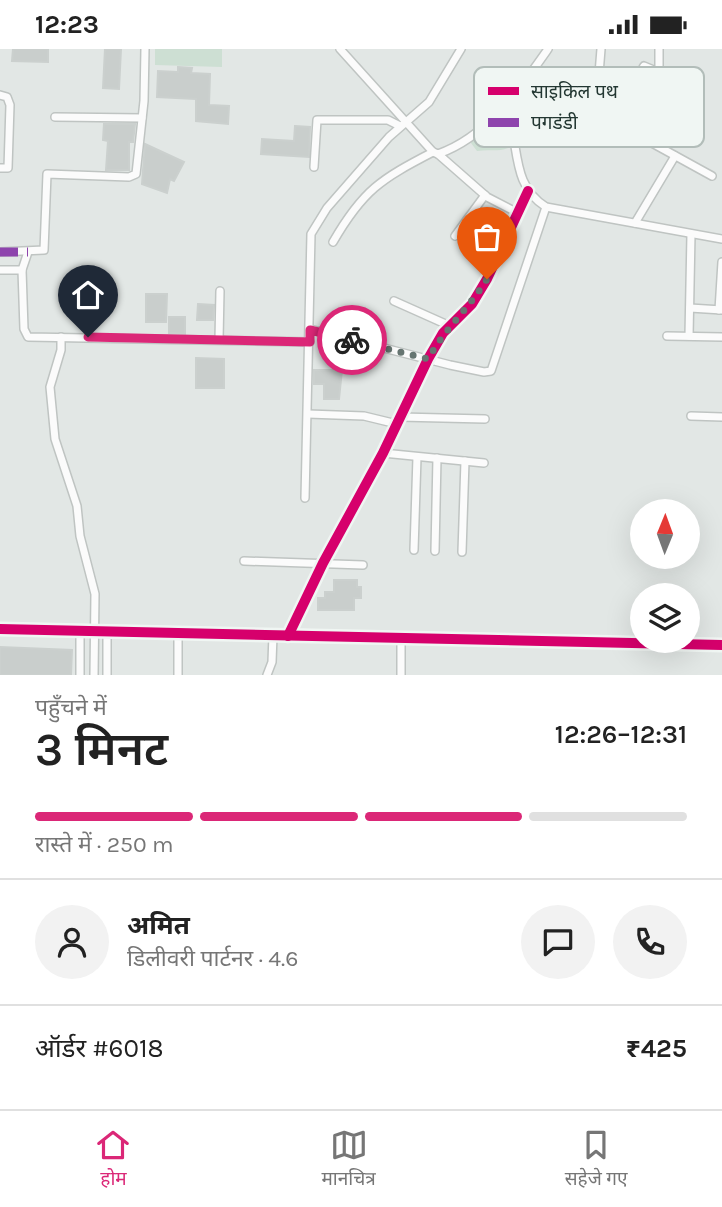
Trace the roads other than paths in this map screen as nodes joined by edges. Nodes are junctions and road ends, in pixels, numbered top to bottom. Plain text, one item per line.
1 (145, 49) edge
2 (340, 49) edge
3 (461, 49) edge
4 (548, 49) edge
5 (601, 49) edge
6 (659, 49) edge
7 (535, 67) edge
8 (600, 67) edge
9 (659, 67) edge
10 (0, 95) edge
11 (55, 117) dead end
12 (142, 118) junction
13 (402, 124) junction
14 (474, 132) edge
15 (0, 144) edge
16 (9, 145) junction
17 (513, 147) edge
18 (658, 147) edge
19 (435, 153) junction
20 (675, 156) junction
21 (314, 167) dead end
22 (0, 168) edge
23 (712, 176) dead end
24 (527, 191) junction
25 (485, 195) junction
26 (546, 207) junction
27 (516, 212) junction
28 (635, 223) junction
29 (691, 234) junction
30 (455, 236) dead end
31 (722, 239) edge
32 (333, 241) dead end
33 (0, 251) edge
34 (28, 252) junction
35 (722, 262) edge
36 (0, 270) edge
37 (22, 270) junction
38 (220, 291) dead end
39 (394, 300) dead end
40 (690, 308) junction
41 (721, 310) edge
42 (450, 325) junction
43 (310, 330) junction
44 (667, 336) dead end
45 (689, 336) junction
46 (61, 337) junction
47 (722, 337) edge
48 (219, 340) junction
49 (310, 342) junction
50 (428, 359) junction
51 (308, 414) junction
52 (691, 416) dead end
53 (722, 417) edge
54 (485, 419) dead end
55 (398, 420) junction
56 (383, 453) junction
57 (417, 457) junction
58 (437, 458) junction
59 (465, 461) junction
60 (484, 463) dead end
61 (305, 498) dead end
62 (414, 550) dead end
63 (435, 551) dead end
64 (462, 552) dead end
65 (244, 561) dead end
66 (323, 563) junction
67 (363, 565) dead end
68 (0, 629) edge
69 (80, 630) junction
70 (94, 631) junction
71 (107, 631) junction
72 (178, 633) junction
73 (273, 635) junction
74 (288, 636) junction
75 (401, 638) junction
76 (722, 645) edge
77 (80, 675) edge
78 (93, 675) edge
79 (107, 675) edge
80 (178, 675) edge
81 (267, 675) edge
82 (401, 675) edge

1 - 12 street
2 - 13 street
3 - 13 street
4 - 7 street
5 - 8 street
6 - 9 street
10 - 16 street
11 - 12 street
12 - 34 street
13 - 19 street
13 - 21 street
13 - 43 street
14 - 19 street
15 - 16 street
16 - 22 street
17 - 24 street
18 - 20 street
19 - 25 street
19 - 32 street
20 - 23 street
20 - 28 street
24 - 26 street
24 - 27 street
25 - 27 street
25 - 30 street
26 - 28 street
26 - 50 street
27 - 42 street
28 - 29 street
29 - 31 street
29 - 40 street
33 - 34 street
34 - 37 street
35 - 41 street
36 - 37 street
37 - 46 street
38 - 48 street
39 - 42 street
40 - 41 street
40 - 45 street
42 - 50 street
43 - 49 street
43 - 50 street
44 - 45 street
45 - 47 street
46 - 48 street
46 - 70 street
48 - 49 street
49 - 51 street
50 - 55 street
51 - 55 street
51 - 61 street
52 - 53 street
54 - 55 street
55 - 56 street
56 - 57 street
56 - 66 street
57 - 58 street
57 - 62 street
58 - 59 street
58 - 63 street
59 - 60 street
59 - 64 street
65 - 66 street
66 - 67 street
66 - 74 street
68 - 69 street
69 - 70 street
69 - 77 street
70 - 71 street
70 - 78 street
71 - 72 street
71 - 79 street
72 - 73 street
72 - 80 street
73 - 74 street
73 - 81 street
74 - 75 street
75 - 76 street
75 - 82 street

